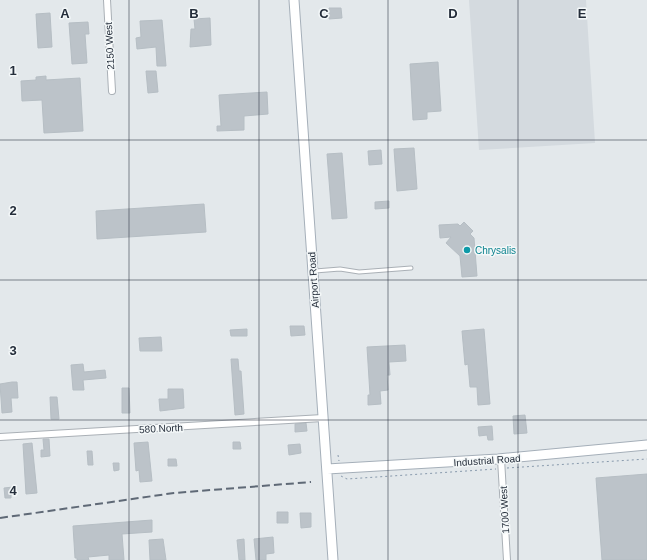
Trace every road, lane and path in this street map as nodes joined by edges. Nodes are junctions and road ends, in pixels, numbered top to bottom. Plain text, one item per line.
1 (106, 0) edge
2 (294, 0) edge
3 (112, 91) dead end
4 (411, 268) dead end
5 (313, 271) junction
6 (323, 418) junction
7 (0, 437) edge
8 (647, 446) edge
9 (338, 455) dead end
10 (501, 459) junction
11 (647, 459) edge
12 (340, 468) junction
13 (507, 468) dead end
14 (327, 469) junction
15 (495, 469) dead end
16 (333, 560) edge
17 (507, 560) edge

1 - 3 street, 2150 West
2 - 5 street, Airport Road
4 - 5 lane
5 - 6 street, Airport Road
6 - 7 street, 580 North
6 - 14 street, Airport Road
8 - 10 street, Industrial Road
9 - 12 path
10 - 12 street, Industrial Road
10 - 17 street, 1700 West
11 - 13 path
12 - 14 street, Industrial Road
12 - 15 path
14 - 16 street, Airport Road

